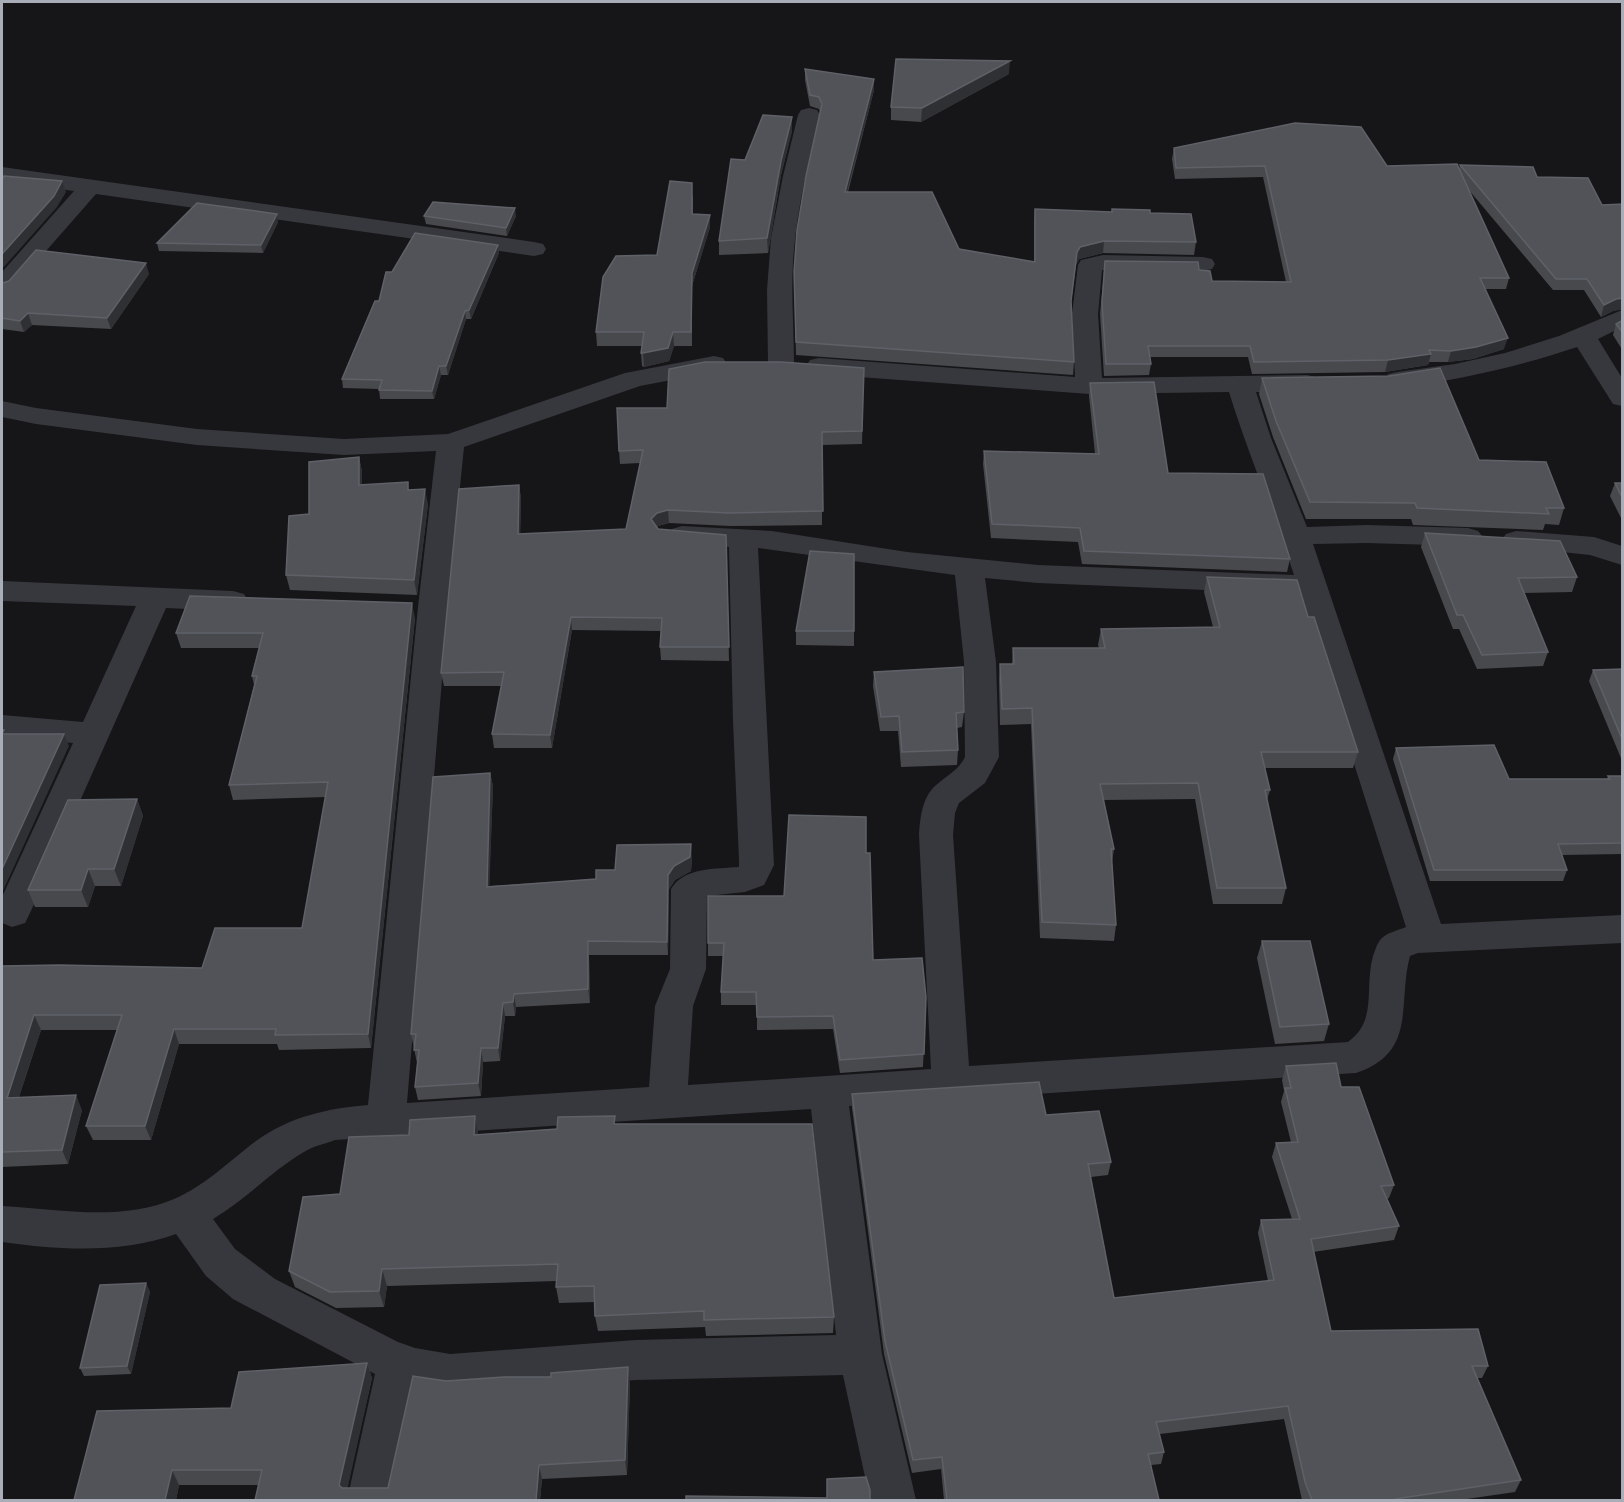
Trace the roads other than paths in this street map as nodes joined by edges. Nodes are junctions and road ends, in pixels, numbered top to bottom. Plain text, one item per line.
1 (809, 115) edge
2 (2, 174) edge
3 (91, 186) junction
4 (534, 249) dead end
5 (1203, 264) dead end
6 (2, 286) edge
7 (1623, 318) edge
8 (1583, 336) junction
9 (759, 364) junction
10 (1329, 382) edge
11 (1374, 382) edge
12 (1240, 384) junction
13 (1089, 386) junction
14 (1623, 398) edge
15 (2, 409) edge
16 (451, 442) junction
17 (669, 534) edge
18 (1296, 536) junction
19 (743, 539) junction
20 (1623, 556) edge
21 (969, 567) junction
22 (1310, 585) junction
23 (2, 591) edge
24 (156, 597) junction
25 (256, 602) edge
26 (2, 726) edge
27 (94, 734) junction
28 (12, 913) dead end
29 (1623, 929) edge
30 (1428, 939) junction
31 (951, 1083) junction
32 (828, 1091) junction
33 (667, 1102) junction
34 (386, 1119) junction
35 (185, 1213) junction
36 (2, 1224) edge
37 (860, 1354) junction
38 (399, 1365) junction
39 (370, 1500) edge
40 (893, 1500) edge

1 - 9 street
2 - 3 street
3 - 4 street
3 - 6 street
5 - 13 street
7 - 8 street
8 - 11 street
8 - 14 street
9 - 13 street
9 - 16 street
10 - 12 street
12 - 13 street
12 - 18 street
15 - 16 street
16 - 34 street
17 - 19 street
18 - 20 street
18 - 22 street
19 - 21 street
19 - 33 street
21 - 22 street
21 - 31 street
22 - 30 street
23 - 24 street
24 - 25 street
24 - 27 street
26 - 27 street
27 - 28 street
29 - 30 street
30 - 31 street
31 - 32 street
32 - 33 street
32 - 37 street
33 - 34 street
34 - 35 street
35 - 36 street
35 - 38 street
37 - 38 street
37 - 40 street
38 - 39 street

